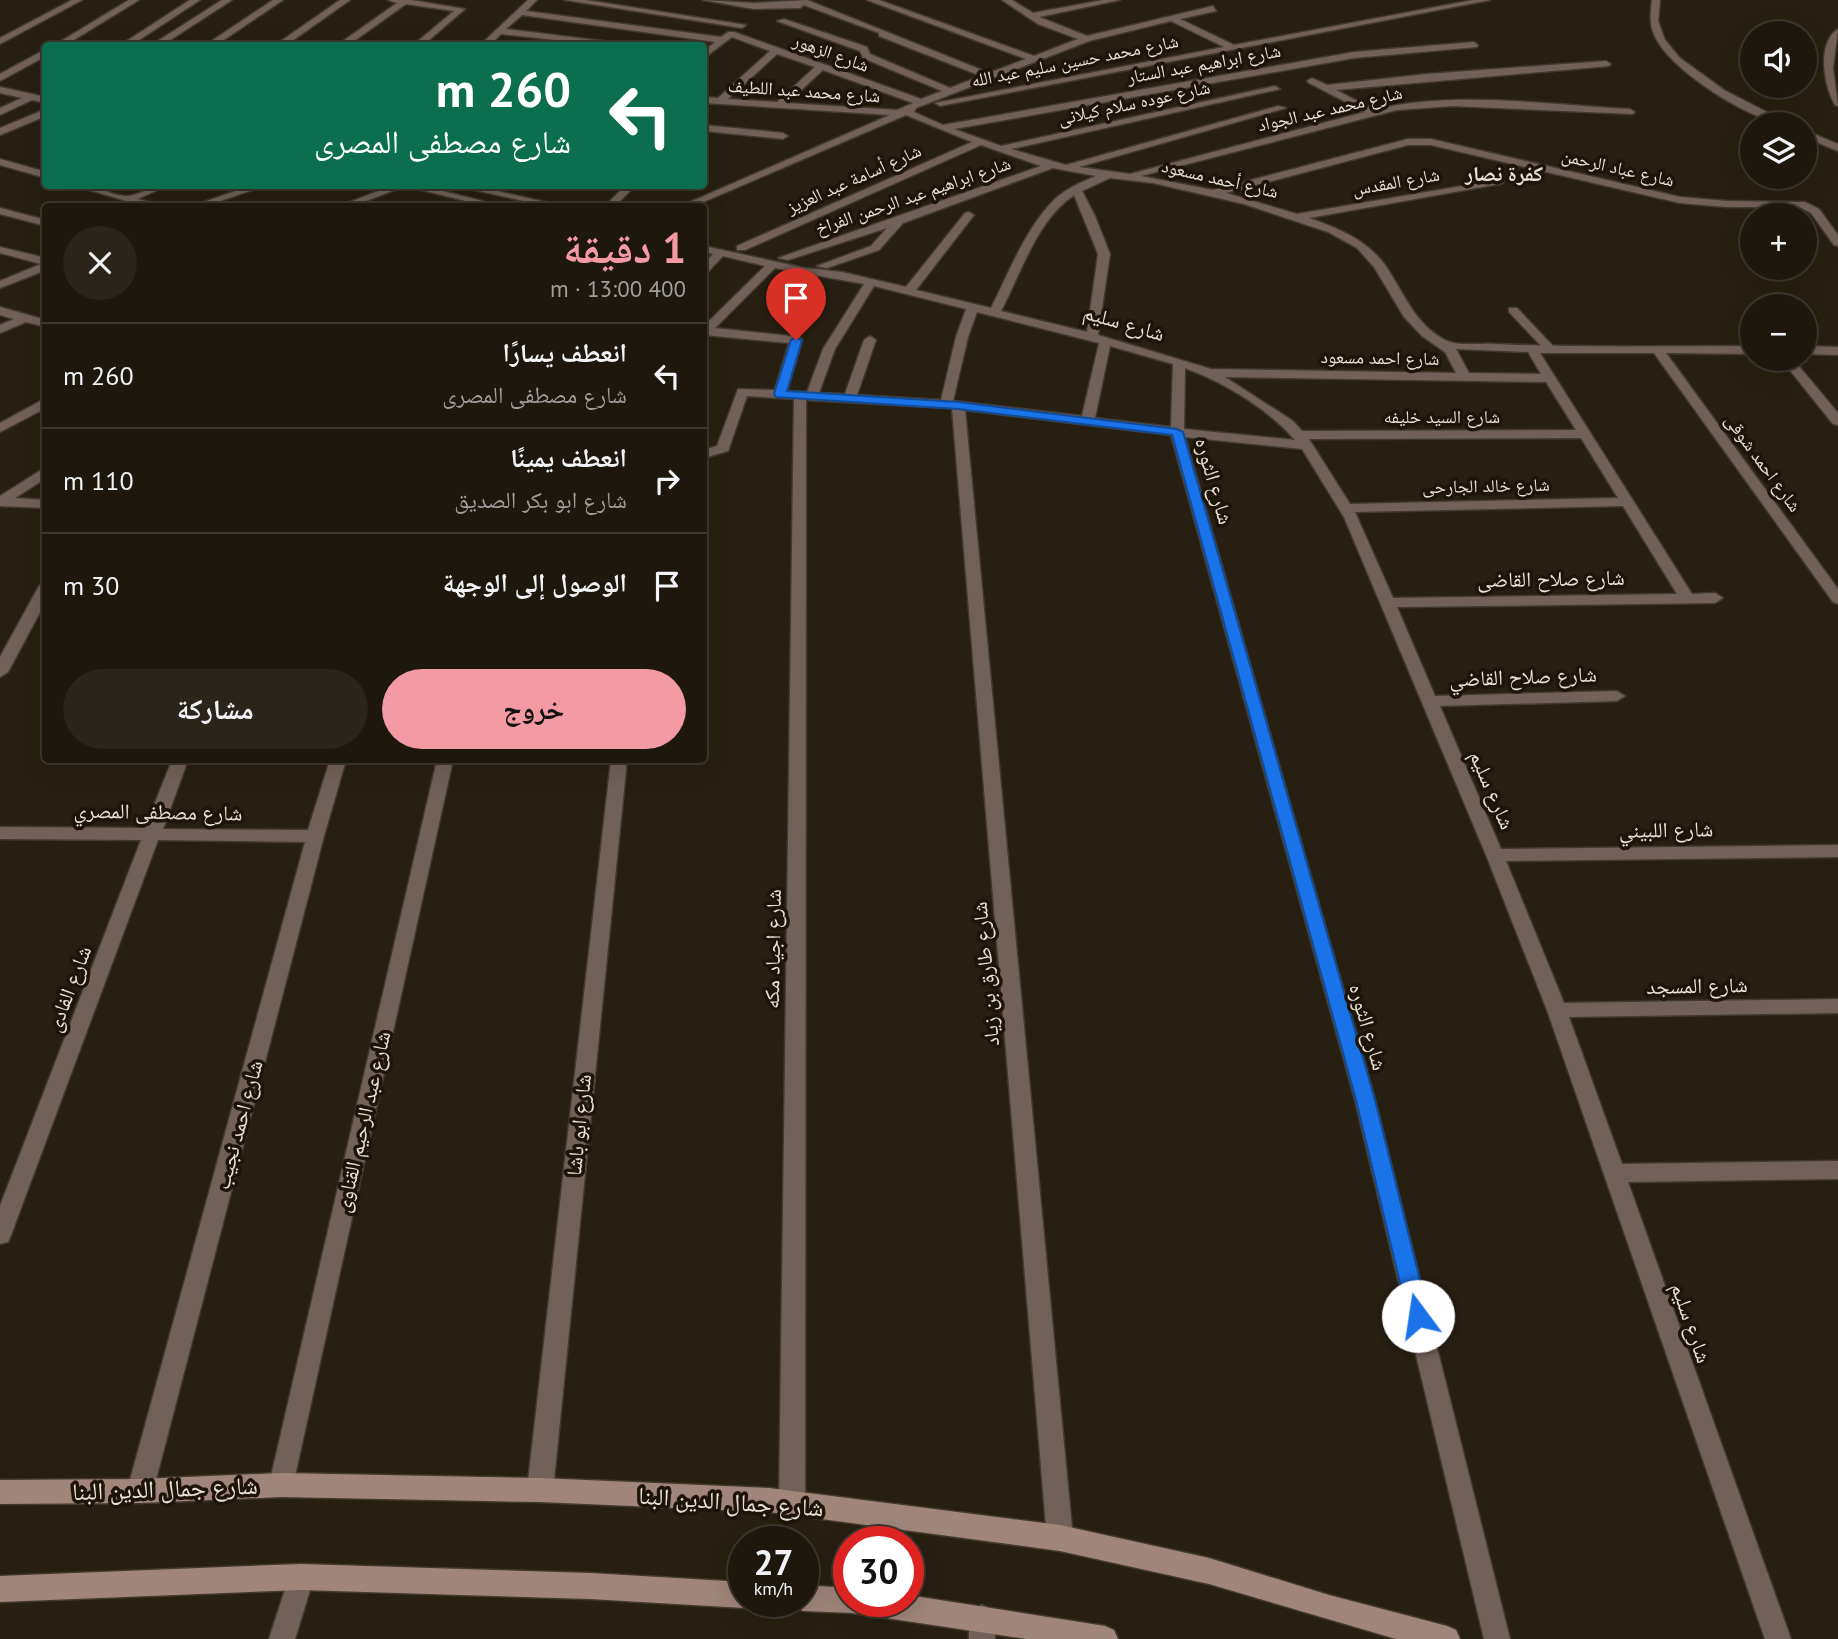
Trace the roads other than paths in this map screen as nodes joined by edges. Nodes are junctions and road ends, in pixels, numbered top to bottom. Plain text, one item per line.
1 (78, 0) edge
2 (135, 0) edge
3 (196, 0) edge
4 (228, 0) edge
5 (279, 0) edge
6 (346, 0) edge
7 (389, 0) edge
8 (533, 0) edge
9 (569, 0) edge
10 (647, 0) edge
11 (707, 0) edge
12 (714, 0) edge
13 (871, 0) edge
14 (1006, 0) edge
15 (1116, 0) edge
16 (1486, 0) edge
17 (1656, 0) edge
18 (404, 2) junction
19 (804, 3) edge
20 (460, 4) edge
21 (633, 9) junction
22 (1213, 9) dead end
23 (517, 12) junction
24 (1417, 14) junction
25 (1030, 16) junction
26 (690, 18) junction
27 (1171, 18) junction
28 (781, 21) junction
29 (1435, 23) dead end
30 (772, 28) dead end
31 (500, 30) junction
32 (763, 35) dead end
33 (1837, 36) edge
34 (727, 37) junction
35 (1086, 39) junction
36 (0, 41) edge
37 (64, 42) edge
38 (129, 42) edge
39 (160, 42) edge
40 (214, 42) edge
41 (284, 42) edge
42 (346, 42) edge
43 (420, 42) edge
44 (487, 42) edge
45 (604, 42) edge
46 (755, 42) junction
47 (1474, 45) dead end
48 (1231, 47) junction
49 (776, 50) junction
50 (707, 52) edge
51 (42, 54) edge
52 (1035, 59) junction
53 (1606, 64) dead end
54 (822, 66) junction
55 (988, 76) junction
56 (0, 79) edge
57 (1312, 81) dead end
58 (1326, 88) junction
59 (42, 89) edge
60 (1275, 89) dead end
61 (949, 91) junction
62 (2, 92) edge
63 (31, 97) junction
64 (42, 99) edge
65 (707, 100) edge
66 (721, 100) junction
67 (920, 102) junction
68 (1838, 103) edge
69 (779, 104) junction
70 (1281, 108) dead end
71 (1371, 111) junction
72 (1630, 111) dead end
73 (0, 112) edge
74 (1762, 112) edge
75 (903, 113) junction
76 (42, 114) edge
77 (707, 128) edge
78 (942, 128) junction
79 (0, 132) edge
80 (783, 136) dead end
81 (1817, 139) edge
82 (980, 142) junction
83 (1838, 148) edge
84 (999, 149) junction
85 (0, 162) edge
86 (1053, 165) junction
87 (1066, 168) junction
88 (42, 174) edge
89 (1110, 175) junction
90 (1125, 177) junction
91 (1499, 181) dead end
92 (92, 189) edge
93 (153, 189) edge
94 (250, 189) edge
95 (392, 189) edge
96 (423, 189) edge
97 (483, 189) edge
98 (627, 189) edge
99 (1076, 190) junction
100 (1212, 193) junction
101 (128, 199) junction
102 (476, 201) junction
103 (142, 203) edge
104 (207, 203) edge
105 (352, 203) edge
106 (471, 203) edge
107 (486, 203) edge
108 (550, 203) edge
109 (613, 203) edge
110 (693, 203) edge
111 (0, 211) edge
112 (969, 215) dead end
113 (1299, 217) junction
114 (900, 220) junction
115 (42, 222) edge
116 (707, 240) edge
117 (1838, 243) edge
118 (741, 248) junction
119 (0, 250) edge
120 (707, 250) edge
121 (720, 253) junction
122 (779, 261) junction
123 (42, 263) edge
124 (42, 266) edge
125 (707, 267) edge
126 (823, 267) junction
127 (842, 275) junction
128 (871, 282) junction
129 (0, 285) edge
130 (909, 291) junction
131 (973, 307) junction
132 (1513, 310) dead end
133 (0, 311) edge
134 (995, 312) junction
135 (25, 318) junction
136 (42, 323) edge
137 (707, 328) edge
138 (0, 329) edge
139 (707, 331) edge
140 (1098, 339) junction
141 (870, 340) dead end
142 (1445, 345) junction
143 (1532, 349) junction
144 (1550, 349) junction
145 (1657, 349) junction
146 (1740, 350) edge
147 (1817, 350) edge
148 (1838, 351) edge
149 (1179, 362) junction
150 (1797, 371) edge
151 (1209, 373) junction
152 (1465, 377) junction
153 (1550, 378) junction
154 (780, 394) junction
155 (806, 396) junction
156 (850, 398) junction
157 (42, 404) edge
158 (952, 405) junction
159 (1088, 421) junction
160 (1838, 421) edge
161 (0, 428) edge
162 (1177, 432) junction
163 (1585, 434) junction
164 (1303, 440) junction
165 (707, 453) edge
166 (42, 474) edge
167 (0, 502) edge
168 (1628, 502) junction
169 (42, 504) edge
170 (1345, 508) junction
171 (42, 593) edge
172 (1687, 598) junction
173 (1715, 598) dead end
174 (1838, 599) edge
175 (1387, 603) junction
176 (0, 672) edge
177 (1617, 696) dead end
178 (1429, 701) junction
179 (179, 763) edge
180 (337, 763) edge
181 (444, 763) edge
182 (619, 763) edge
183 (0, 832) edge
184 (152, 835) junction
185 (315, 836) junction
186 (1838, 851) edge
187 (1495, 855) junction
188 (1838, 1006) edge
189 (1557, 1010) junction
190 (1838, 1170) edge
191 (1614, 1173) junction
192 (0, 1235) edge
193 (281, 1485) junction
194 (540, 1490) junction
195 (140, 1491) junction
196 (0, 1492) edge
197 (792, 1503) junction
198 (1060, 1538) junction
199 (301, 1577) junction
200 (0, 1589) edge
201 (728, 1594) edge
202 (924, 1616) edge
203 (982, 1628) edge
204 (282, 1639) edge
205 (1105, 1639) edge
206 (1447, 1639) edge
207 (1497, 1639) edge
208 (1777, 1639) edge

1 - 36 street
2 - 37 street
3 - 38 street
4 - 39 street
5 - 40 street
6 - 41 street
7 - 18 street
8 - 23 street
9 - 21 street
10 - 21 street
11 - 12 street
12 - 19 street
12 - 26 street
13 - 52 street
14 - 25 street
15 - 25 street
16 - 24 street, شارع محمد حسين سليم عبد الله
17 - 74 street
18 - 20 street
18 - 42 street
19 - 28 street
19 - 55 street
20 - 43 street
21 - 26 street
22 - 27 street
23 - 31 street
23 - 34 street, شارع الزهور
24 - 29 street
24 - 48 street, شارع محمد حسين سليم عبد الله
25 - 35 street
26 - 34 street
27 - 35 street
27 - 48 street
28 - 30 street
28 - 61 street
31 - 44 street
31 - 45 street
32 - 46 street
33 - 68 street
34 - 46 street, شارع الزهور
34 - 50 street
35 - 52 street
46 - 49 street, شارع الزهور
47 - 78 street, شارع ابراهيم عبد الستار
48 - 75 street, شارع محمد حسين سليم عبد الله
49 - 54 street, شارع الزهور
49 - 66 street
51 - 56 street
52 - 55 street
53 - 58 street
54 - 67 street, شارع الزهور
54 - 69 street
55 - 61 street
56 - 59 street
57 - 58 street
58 - 71 street
60 - 84 street, شارع عوده سلام كيلانى
61 - 67 street
62 - 63 street
63 - 64 street
63 - 73 street
65 - 66 street, شارع محمد عبد اللطيف
66 - 69 street, شارع محمد عبد اللطيف
67 - 75 street
69 - 75 street, شارع محمد عبد اللطيف
70 - 87 street
71 - 72 street, شارع محمد عبد الجواد
71 - 90 street, شارع محمد عبد الجواد
75 - 78 street, شارع أحمد مسعود
75 - 110 street, شارع محمد حسين سليم عبد الله
76 - 79 street
77 - 80 street
78 - 82 street, شارع أحمد مسعود
81 - 83 street
82 - 84 street, شارع أحمد مسعود
82 - 118 street, شارع أسامة عبد العزيز
84 - 86 street, شارع أحمد مسعود
85 - 88 street
86 - 87 street, شارع أحمد مسعود
86 - 114 street, شارع ابراهيم عبد الرحمن الفراخ
87 - 89 street, شارع أحمد مسعود
89 - 90 street, شارع أحمد مسعود
89 - 99 street
90 - 100 street, شارع أحمد مسعود
91 - 113 street, شارع المقدس
92 - 101 street
93 - 101 street
94 - 104 street
95 - 105 street
96 - 102 street
97 - 108 street
98 - 109 street
99 - 134 street
99 - 140 street
100 - 113 street, شارع أحمد مسعود
100 - 117 street, شارع عباد الرحمن
101 - 103 street
102 - 106 street
102 - 107 street
111 - 115 street
112 - 130 street
113 - 142 street, شارع أحمد مسعود
114 - 122 street, شارع ابراهيم عبد الرحمن الفراخ
114 - 126 street
116 - 118 street, شارع سليم
118 - 122 street, شارع سليم
119 - 123 street
120 - 121 street, شارع سليم
121 - 122 street, شارع سليم
121 - 125 street
122 - 126 street, شارع سليم
122 - 127 street, شارع سليم
122 - 137 street
124 - 129 street
126 - 127 street, شارع سليم
127 - 128 street, شارع سليم
128 - 130 street, شارع سليم
128 - 155 street, شارع اجياد مكه
130 - 131 street, شارع سليم
131 - 134 street, شارع سليم
131 - 158 street, شارع طارق بن زياد
132 - 144 lane
133 - 135 street
134 - 140 street, شارع سليم
135 - 136 street
135 - 138 street
139 - 154 street
140 - 149 street, شارع سليم
140 - 159 street
141 - 156 street
142 - 143 street
142 - 152 street, شارع أحمد مسعود
143 - 144 street
143 - 153 street
144 - 145 street
145 - 146 street
145 - 174 street, شارع احمد شوقى
147 - 148 street
149 - 151 street, شارع سليم
149 - 162 street, شارع الثوره
150 - 160 street
151 - 152 street, شارع احمد مسعود
151 - 164 street, شارع سليم
152 - 153 street, شارع احمد مسعود
153 - 163 street
154 - 155 street, شارع السيد خليفه
154 - 165 street, شارع السيد خليفه
155 - 156 street, شارع السيد خليفه
155 - 197 street, شارع اجياد مكه
156 - 158 street, شارع السيد خليفه
157 - 161 street
158 - 159 street, شارع السيد خليفه
158 - 198 street, شارع طارق بن زياد
159 - 162 street, شارع السيد خليفه
162 - 164 street, شارع السيد خليفه
162 - 207 street, شارع الثوره
163 - 164 street, شارع السيد خليفه
163 - 168 street
164 - 170 street, شارع سليم
166 - 167 street
167 - 169 street
168 - 170 street, شارع خالد الجارحى
168 - 172 street
170 - 175 street, شارع سليم
171 - 176 street
172 - 173 street, شارع صلاح القاضى
172 - 175 street, شارع صلاح القاضى
175 - 178 street, شارع سليم
177 - 178 street, شارع صلاح القاضي
178 - 187 street, شارع سليم
179 - 184 street, شارع الفادى
180 - 185 street, شارع احمد نجيب
181 - 193 street, شارع عبد الرحيم القناوى
182 - 194 street, شارع ابو باشا
183 - 184 street, شارع مصطفى المصري
184 - 185 street, شارع مصطفى المصري
184 - 192 street, شارع الفادى
185 - 195 street, شارع احمد نجيب
186 - 187 street, شارع اللبيني
187 - 189 street, شارع سليم
188 - 189 street, شارع المسجد
189 - 191 street, شارع سليم
190 - 191 street
191 - 208 street, شارع سليم
193 - 194 main road, شارع جمال الدين البنا
193 - 195 main road, شارع جمال الدين البنا
194 - 197 main road, شارع جمال الدين البنا
195 - 196 main road, شارع جمال الدين البنا
197 - 198 main road, شارع جمال الدين البنا
198 - 206 main road, شارع جمال الدين البنا
199 - 200 main road
199 - 201 main road
199 - 204 street
202 - 203 main road
203 - 205 main road

